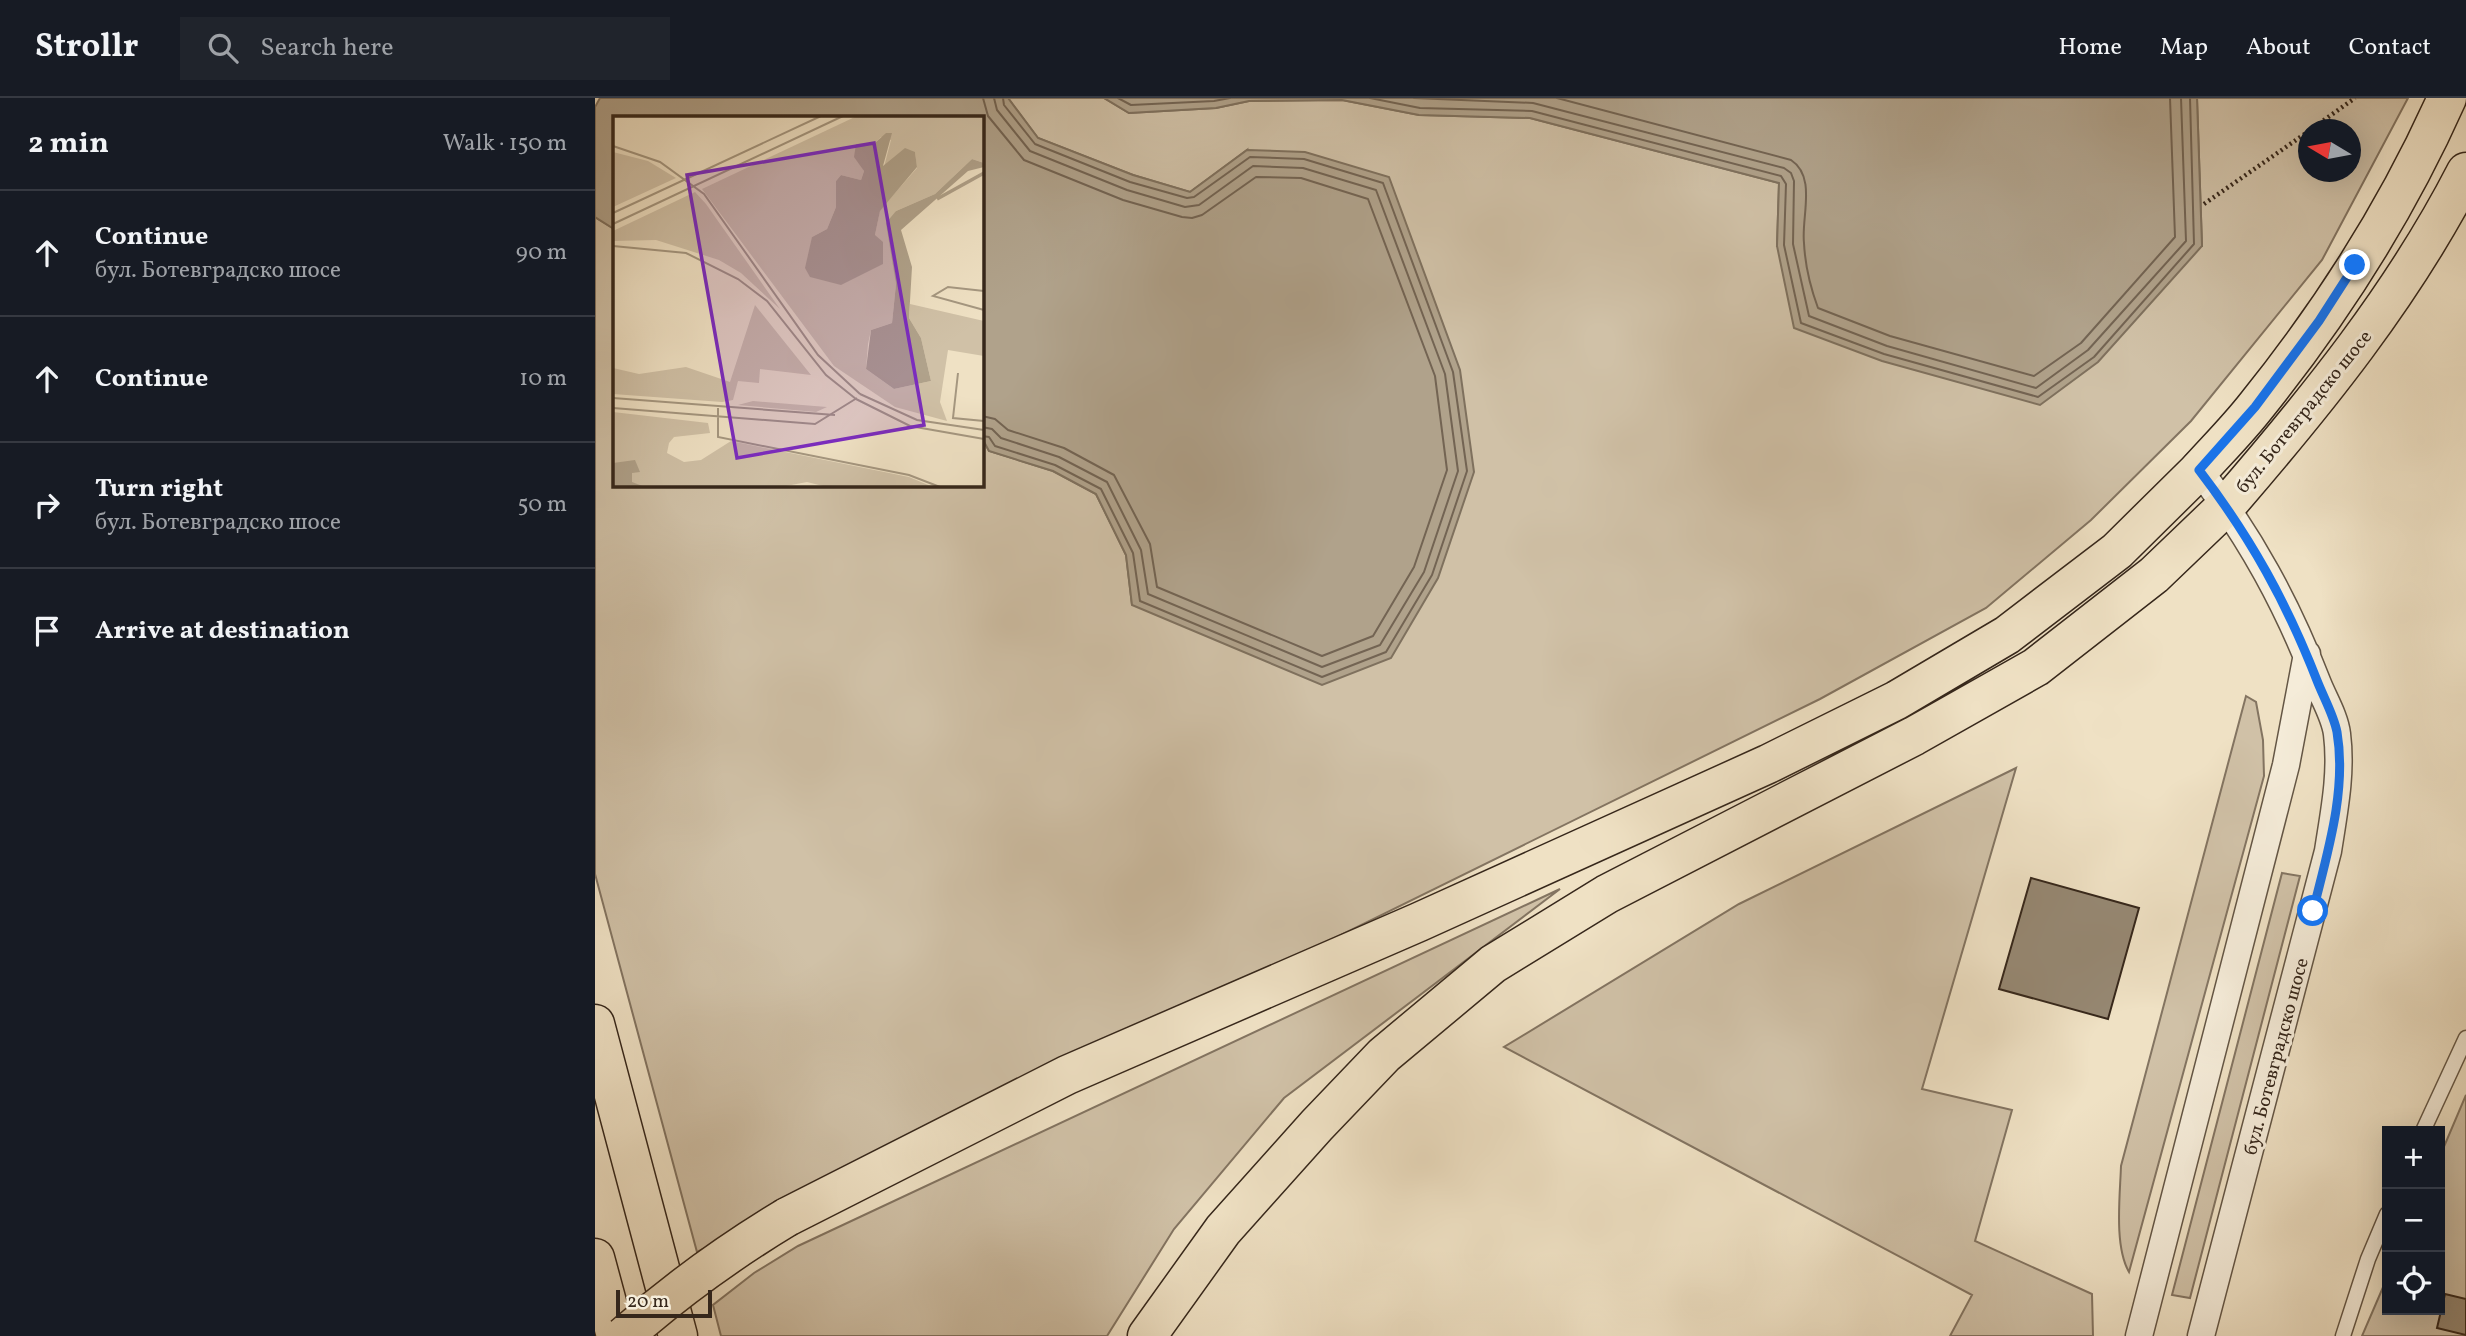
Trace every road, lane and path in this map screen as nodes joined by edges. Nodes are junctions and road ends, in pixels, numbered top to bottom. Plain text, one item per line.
1 (2355, 98) edge
2 (2447, 98) edge
3 (2325, 119) edge
4 (2298, 138) edge
5 (2466, 172) edge
6 (2204, 204) dead end
7 (2199, 470) junction
8 (2226, 506) junction
9 (2307, 654) junction
10 (595, 1024) edge
11 (2466, 1038) edge
12 (2425, 1126) edge
13 (2382, 1226) edge
14 (595, 1258) edge
15 (616, 1336) edge
16 (624, 1336) edge
17 (678, 1336) edge
18 (1147, 1336) edge
19 (2139, 1336) edge
20 (2201, 1336) edge
21 (2343, 1336) edge

1 - 3 path
2 - 7 main road, бул. Ботевградско шосе
4 - 6 path
5 - 8 main road, бул. Ботевградско шосе
7 - 8 street
7 - 16 main road, бул. Ботевградско шосе, bridge
8 - 9 street, бул. Ботевградско шосе
8 - 18 main road
9 - 19 street
9 - 20 street, бул. Ботевградско шосе
10 - 17 main road
11 - 12 lane
13 - 21 lane
14 - 15 main road

